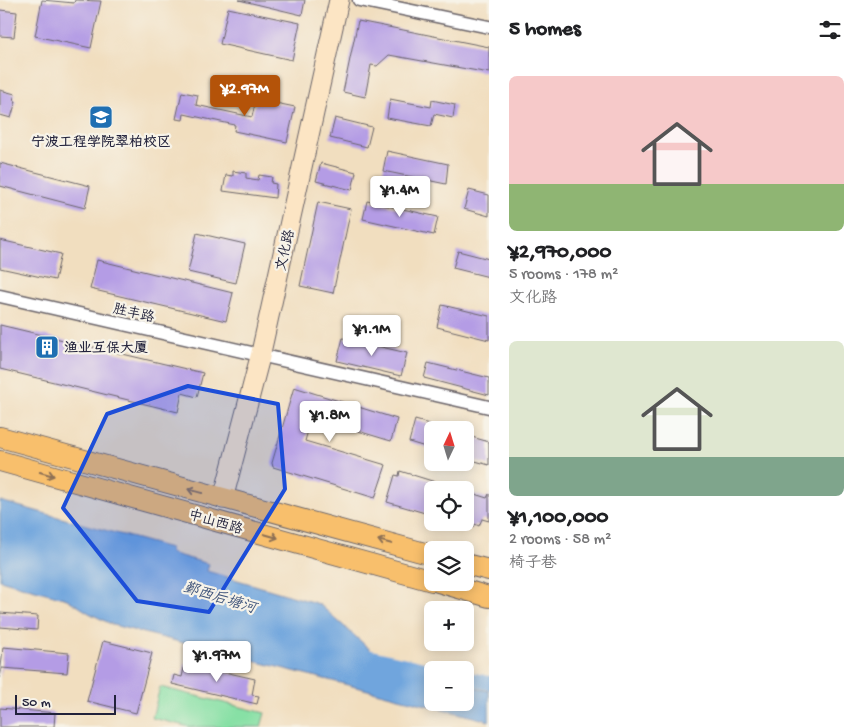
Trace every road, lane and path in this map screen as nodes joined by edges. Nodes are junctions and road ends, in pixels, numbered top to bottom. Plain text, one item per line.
1 (339, 0) edge
2 (359, 0) edge
3 (489, 27) edge
4 (0, 296) edge
5 (260, 357) junction
6 (489, 407) edge
7 (0, 437) edge
8 (0, 460) edge
9 (223, 499) junction
10 (424, 553) edge
11 (474, 566) edge
12 (489, 570) edge
13 (424, 579) edge
14 (469, 591) edge
15 (489, 597) edge

1 - 5 street, 文化路
2 - 3 street
4 - 5 street, 胜丰路
5 - 6 street, 胜丰路
5 - 9 street, 文化路
9 -> 7 main road, 中山西路
8 -> 13 main road, 中山西路
10 -> 9 main road, 中山西路
11 - 12 main road
14 - 15 main road

